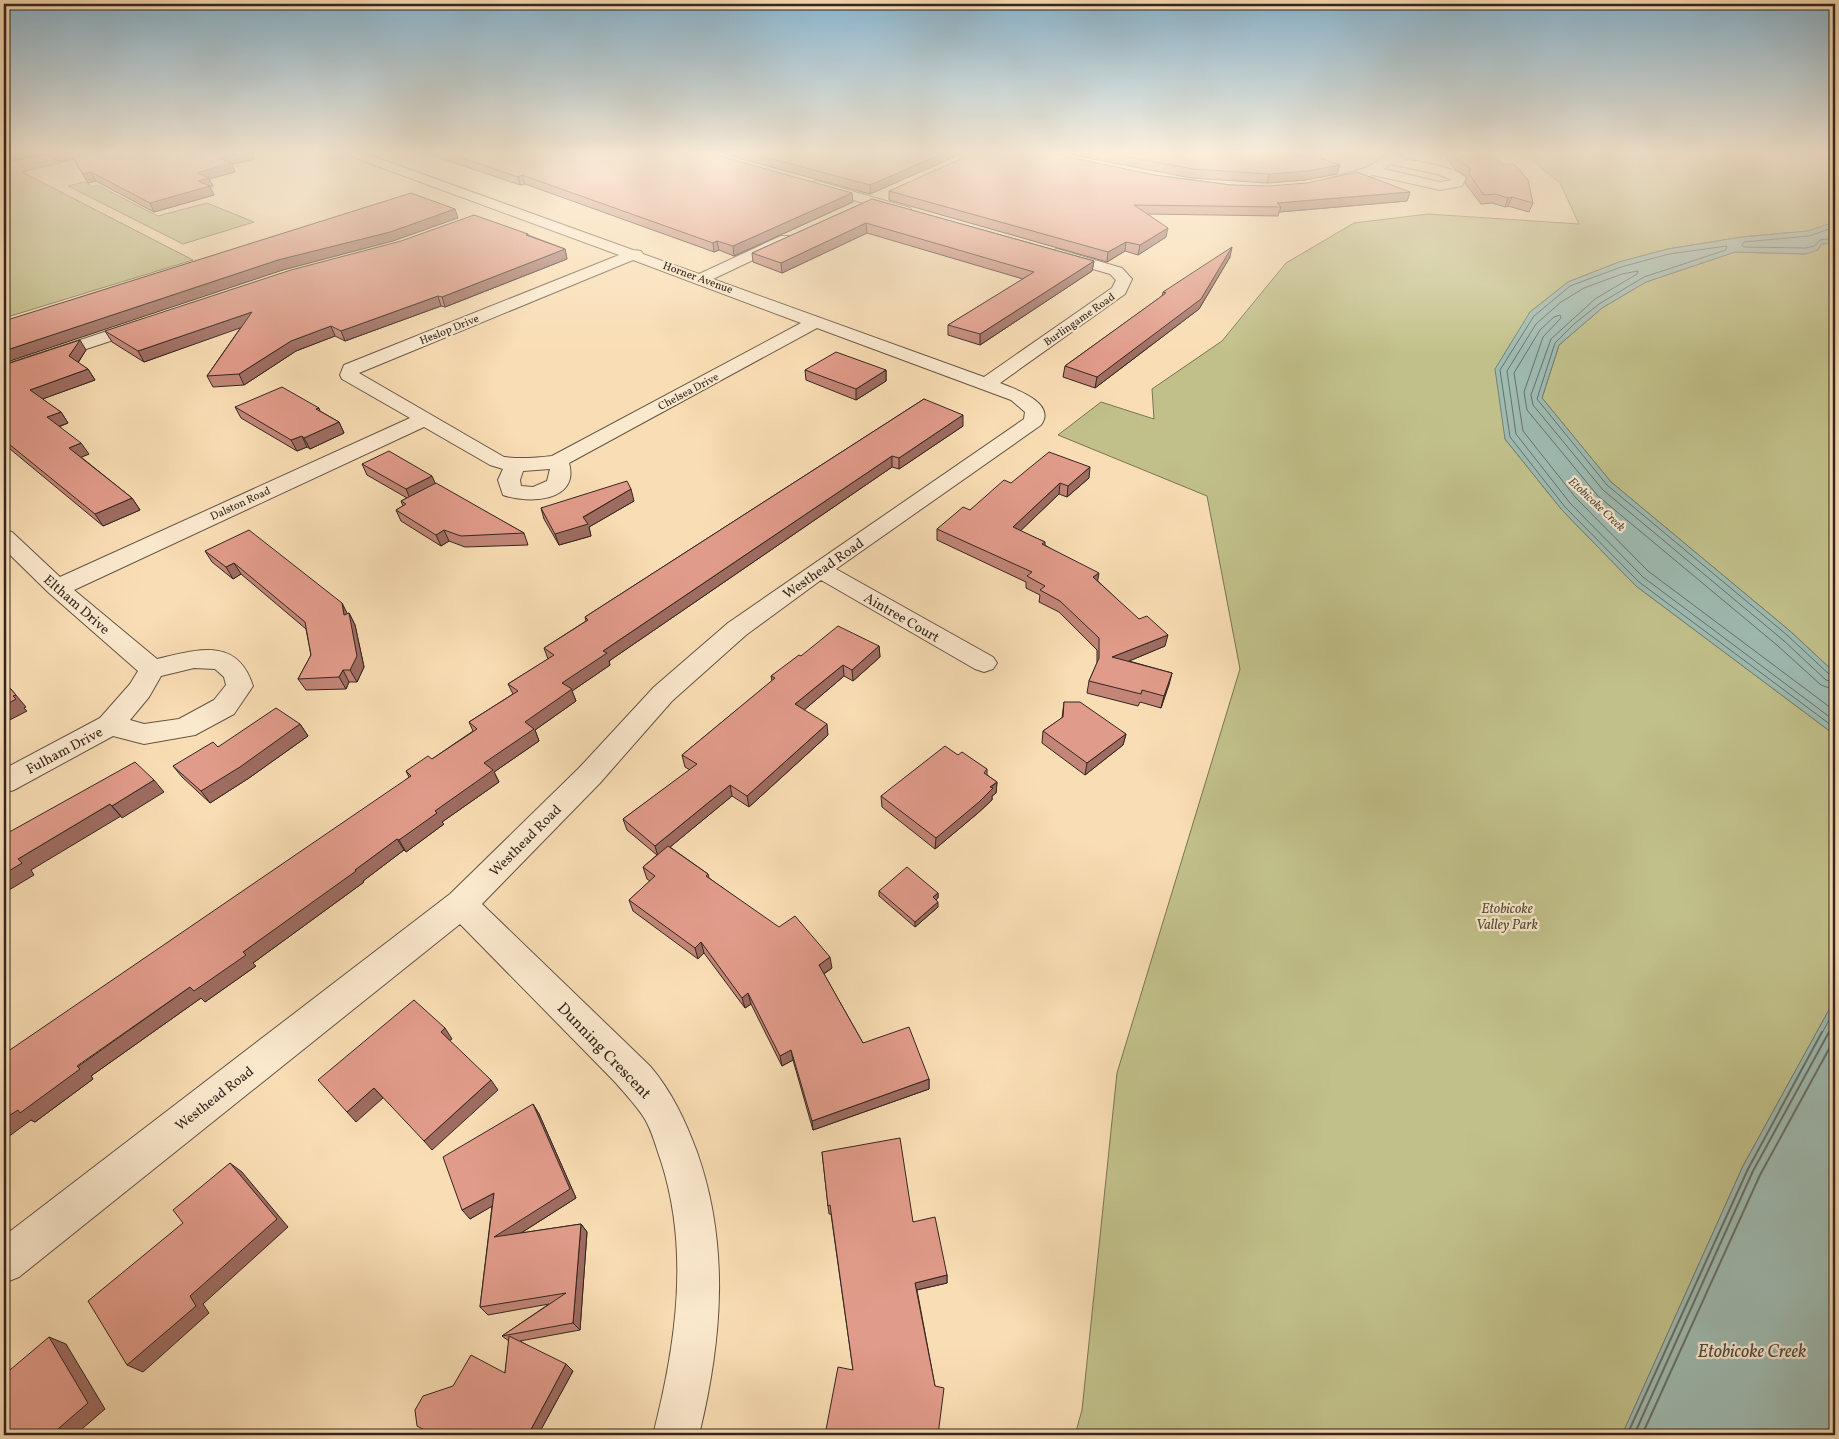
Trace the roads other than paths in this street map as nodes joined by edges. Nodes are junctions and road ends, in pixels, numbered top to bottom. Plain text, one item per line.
1 (543, 220) edge
2 (799, 233) edge
3 (1040, 249) edge
4 (636, 254) junction
5 (702, 278) junction
6 (160, 318) edge
7 (818, 321) junction
8 (4, 371) edge
9 (986, 384) junction
10 (1035, 411) joint
11 (424, 419) junction
12 (558, 461) junction
13 (515, 466) junction
14 (4, 537) edge
15 (820, 570) junction
16 (57, 588) junction
17 (984, 663) dead end
18 (146, 680) junction
19 (110, 725) junction
20 (4, 782) edge
21 (461, 904) junction
22 (4, 1262) edge
23 (676, 1435) edge

1 - 4 street, Horner Avenue
2 - 5 street
3 - 9 street, Burlingame Road
4 - 5 street, Horner Avenue
4 - 11 street, Heslop Drive
5 - 7 street, Horner Avenue
6 - 8 street
7 - 9 street, Horner Avenue
7 - 12 street, Chelsea Drive
9 - 10 street, Horner Avenue
10 - 15 street, Westhead Road
11 - 13 street, Chelsea Drive
11 - 16 street, Dalston Road
12 - 13 street, Chelsea Drive
12 - 13 street
14 - 16 street, Eltham Drive
15 - 17 street, Aintree Court
15 - 21 street, Westhead Road
16 - 18 street, Eltham Drive
18 - 19 street, Fulham Drive
18 - 19 street
19 - 20 street, Fulham Drive
21 - 22 street, Westhead Road
21 - 23 street, Dunning Crescent

